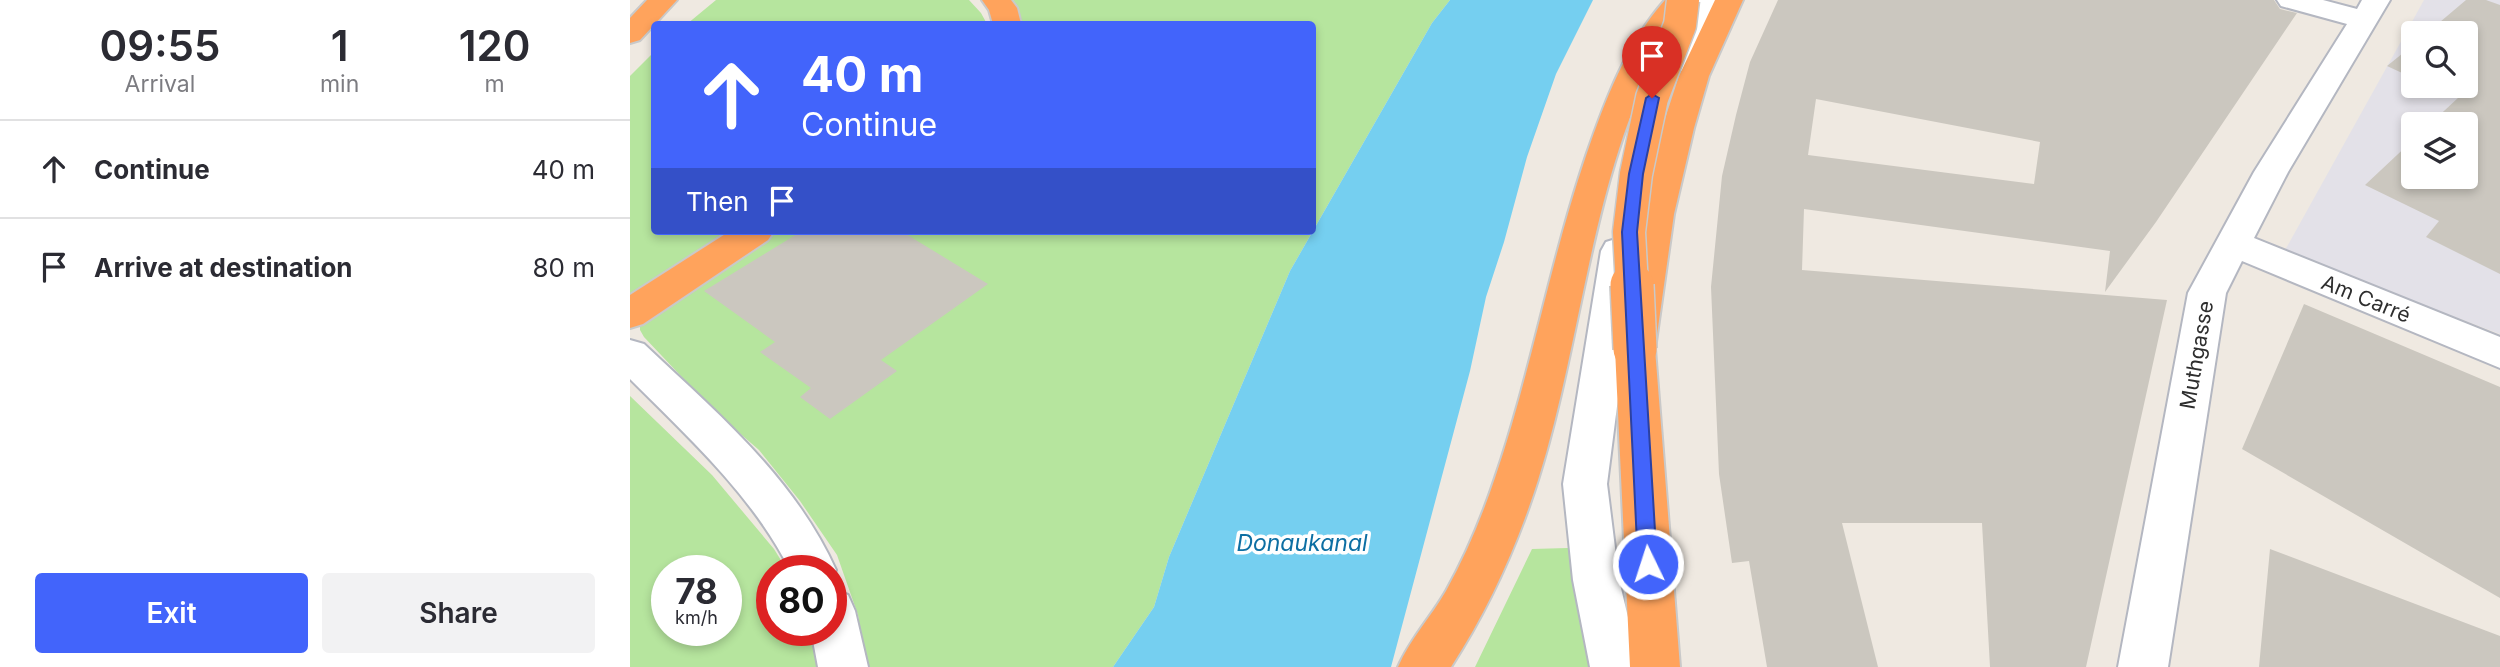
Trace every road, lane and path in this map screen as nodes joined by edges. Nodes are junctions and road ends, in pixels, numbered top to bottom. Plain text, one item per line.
1 (663, 0) edge
2 (682, 0) edge
3 (1681, 0) edge
4 (1704, 0) edge
5 (1729, 0) edge
6 (2291, 0) edge
7 (2370, 9) edge
8 (661, 21) edge
9 (651, 31) edge
10 (630, 34) edge
11 (630, 54) edge
12 (749, 235) edge
13 (2233, 243) junction
14 (630, 314) edge
15 (1635, 349) junction
16 (2500, 354) edge
17 (630, 355) edge
18 (806, 555) edge
19 (838, 646) edge
20 (843, 667) edge
21 (1423, 667) edge
22 (1615, 667) edge
23 (1655, 667) edge
24 (2143, 667) edge

1 - 10 highway
2 - 8 highway
3 - 15 highway, bridge
3 - 21 highway
4 - 22 street
5 - 15 highway, bridge
6 - 7 street
7 - 13 street, Muthgasse
9 - 11 highway
12 - 14 highway
13 - 16 street, Am Carré
13 - 24 street, Muthgasse
15 - 23 highway
17 - 18 street
19 - 20 street

